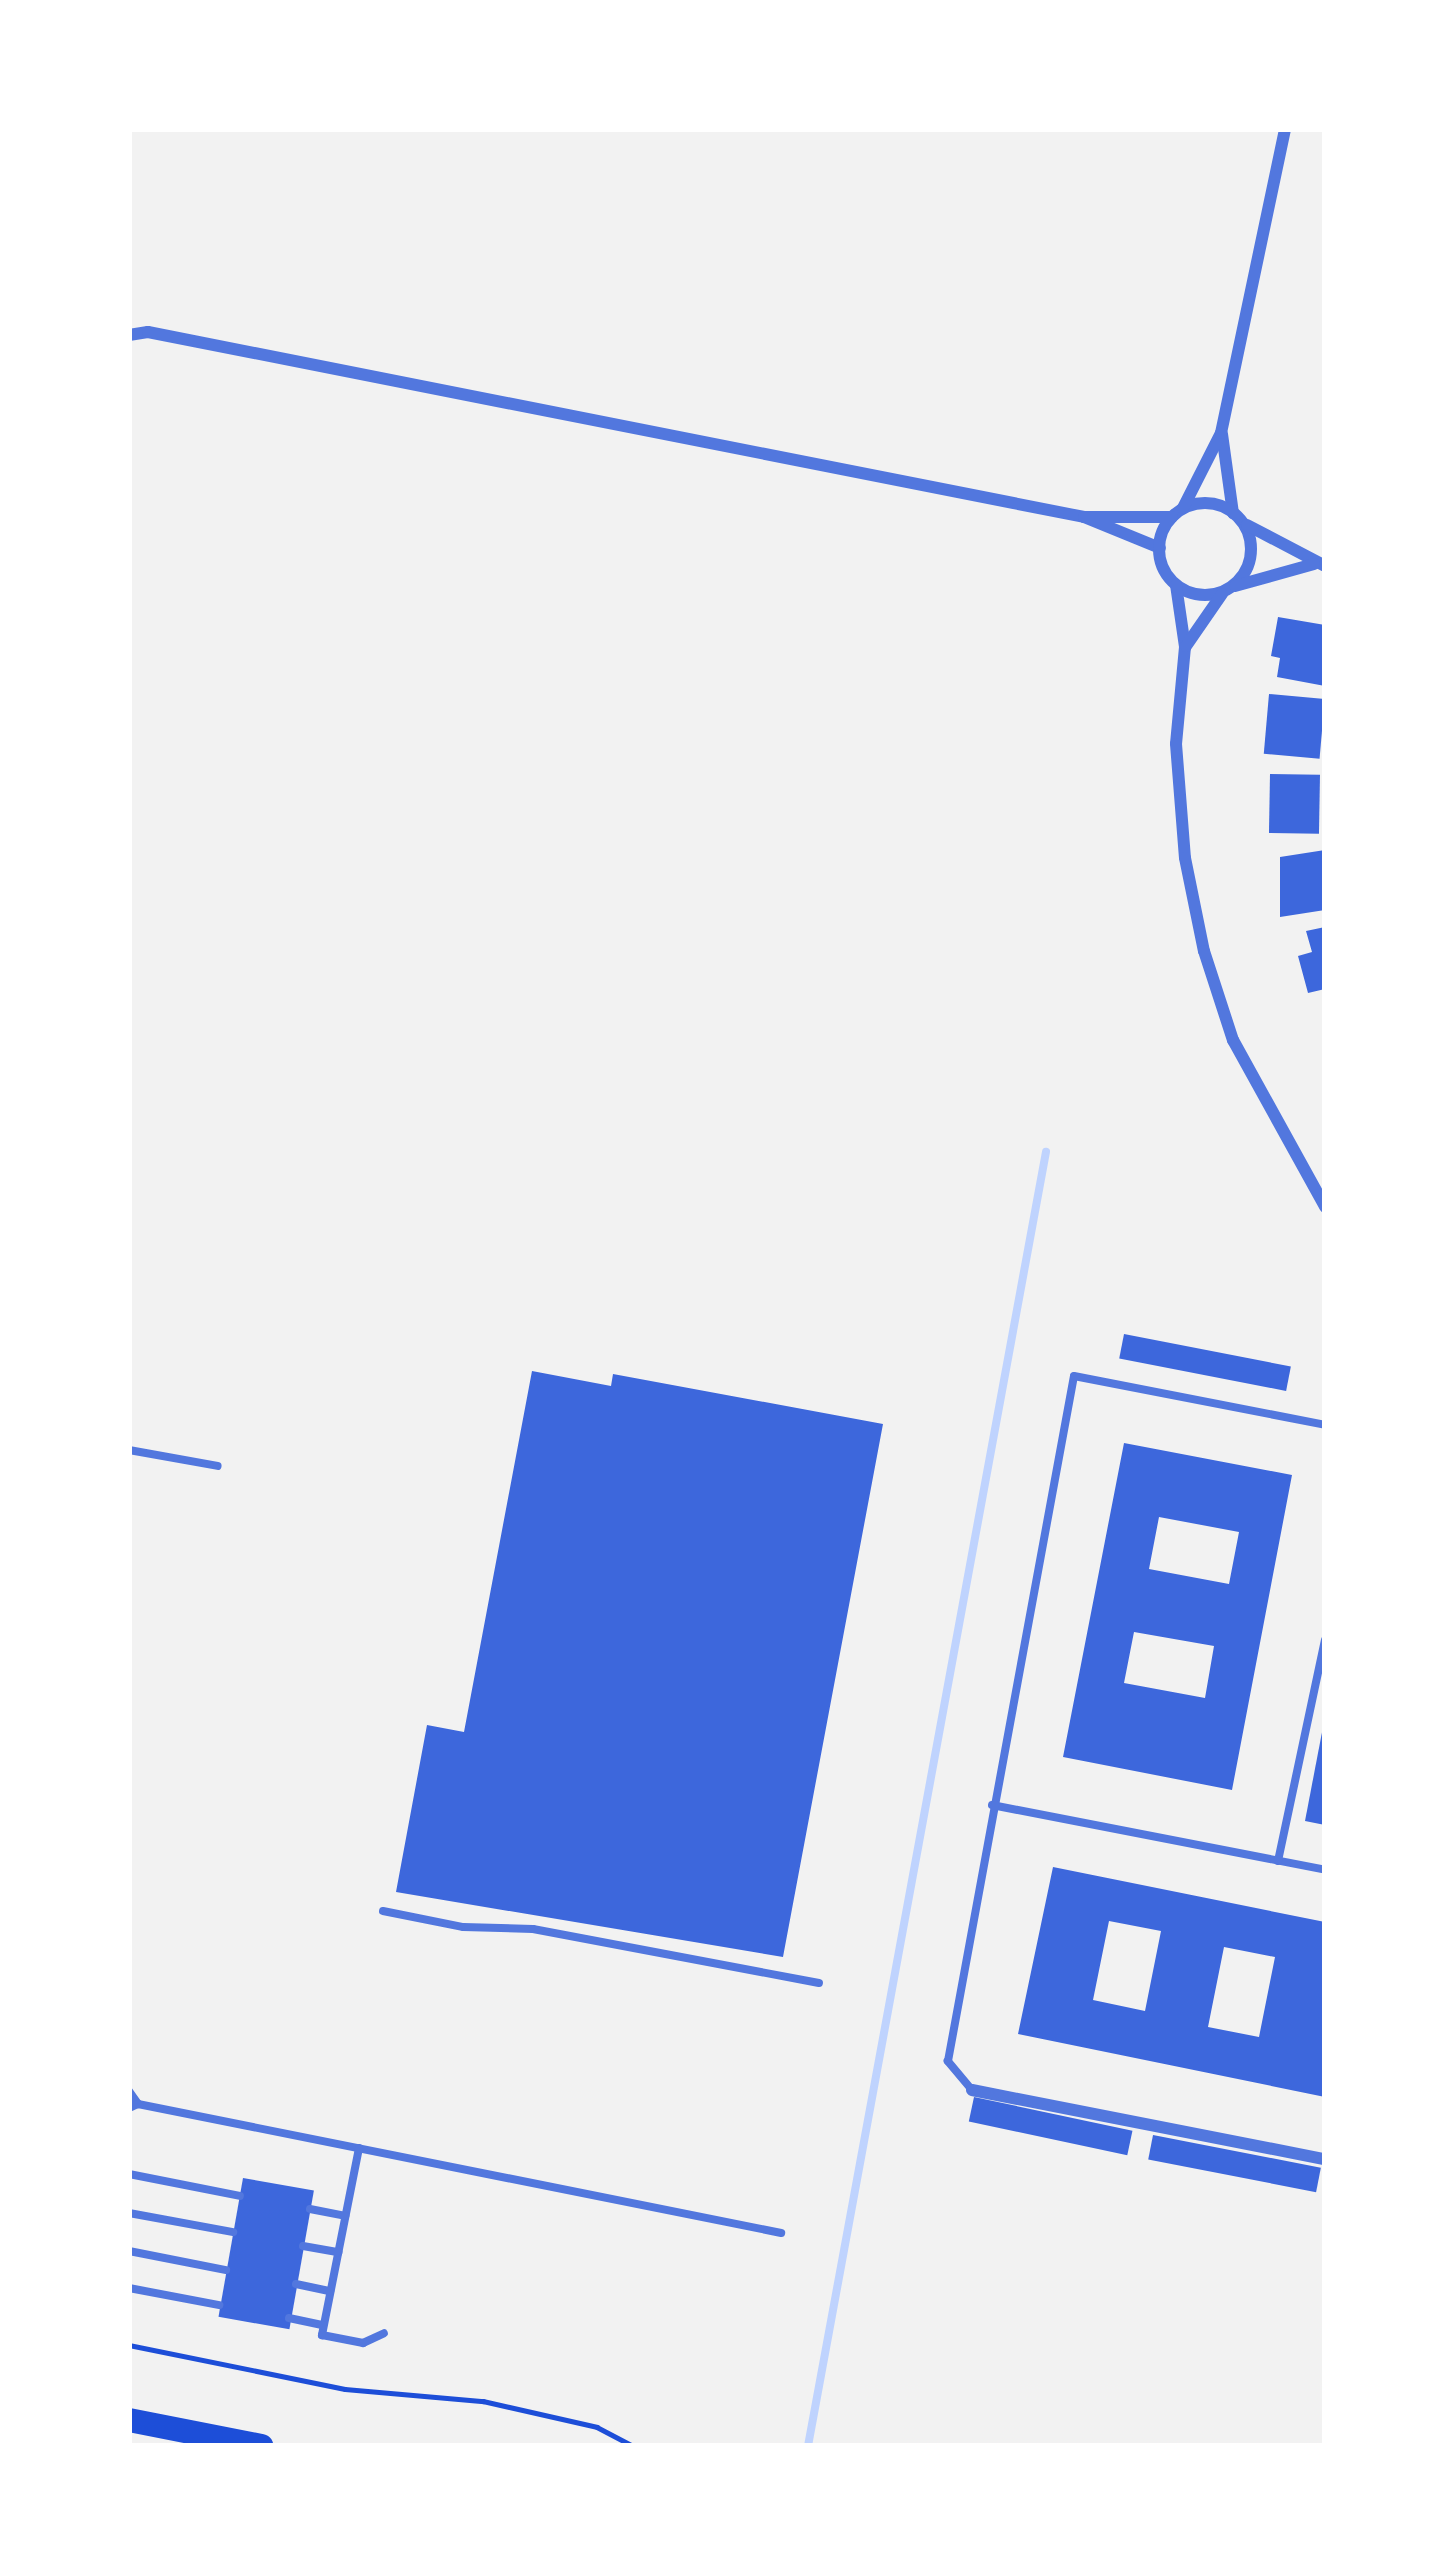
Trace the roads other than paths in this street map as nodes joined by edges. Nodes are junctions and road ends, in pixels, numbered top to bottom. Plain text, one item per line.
1 (1285, 129) edge
2 (129, 320) edge
3 (148, 332) junction
4 (129, 335) edge
5 (1222, 433) junction
6 (1178, 513) junction
7 (1084, 517) junction
8 (1237, 517) junction
9 (1160, 548) junction
10 (1320, 565) edge
11 (1176, 585) junction
12 (1228, 589) junction
13 (1185, 647) junction
14 (1325, 1208) edge
15 (1325, 1425) edge
16 (129, 1450) edge
17 (218, 1466) dead end
18 (1325, 1640) edge
19 (992, 1805) junction
20 (1279, 1861) junction
21 (1325, 1870) edge
22 (383, 1912) dead end
23 (819, 1983) dead end
24 (971, 2090) joint
25 (129, 2091) edge
26 (134, 2106) edge
27 (359, 2148) junction
28 (1325, 2159) edge
29 (129, 2174) edge
30 (240, 2196) dead end
31 (310, 2209) dead end
32 (129, 2213) edge
33 (345, 2216) junction
34 (233, 2232) dead end
35 (781, 2233) dead end
36 (303, 2246) dead end
37 (129, 2251) edge
38 (338, 2252) junction
39 (226, 2270) dead end
40 (296, 2284) dead end
41 (129, 2288) edge
42 (330, 2291) junction
43 (219, 2305) dead end
44 (290, 2318) dead end
45 (322, 2330) junction
46 (384, 2333) dead end
47 (129, 2420) edge
48 (261, 2446) edge

1 - 5 street
2 - 3 street
3 - 4 street
3 - 7 street
5 - 6 street
5 - 8 street
6 - 7 street
6 - 8 street
6 - 9 street
7 - 9 street
8 - 10 street
8 - 12 street
9 - 11 street
10 - 12 street
11 - 12 street
11 - 13 street
12 - 13 street
13 - 14 street
15 - 19 lane
16 - 17 lane
18 - 20 lane
19 - 20 lane
19 - 24 lane
20 - 21 lane
22 - 23 lane
24 - 28 street
25 - 26 lane
26 - 27 lane
27 - 33 lane
27 - 35 lane
29 - 30 lane
31 - 33 lane
32 - 34 lane
33 - 38 lane
36 - 38 lane
37 - 39 lane
38 - 42 lane
40 - 42 lane
41 - 43 lane
42 - 45 lane
44 - 45 lane
45 - 46 lane
47 - 48 highway

